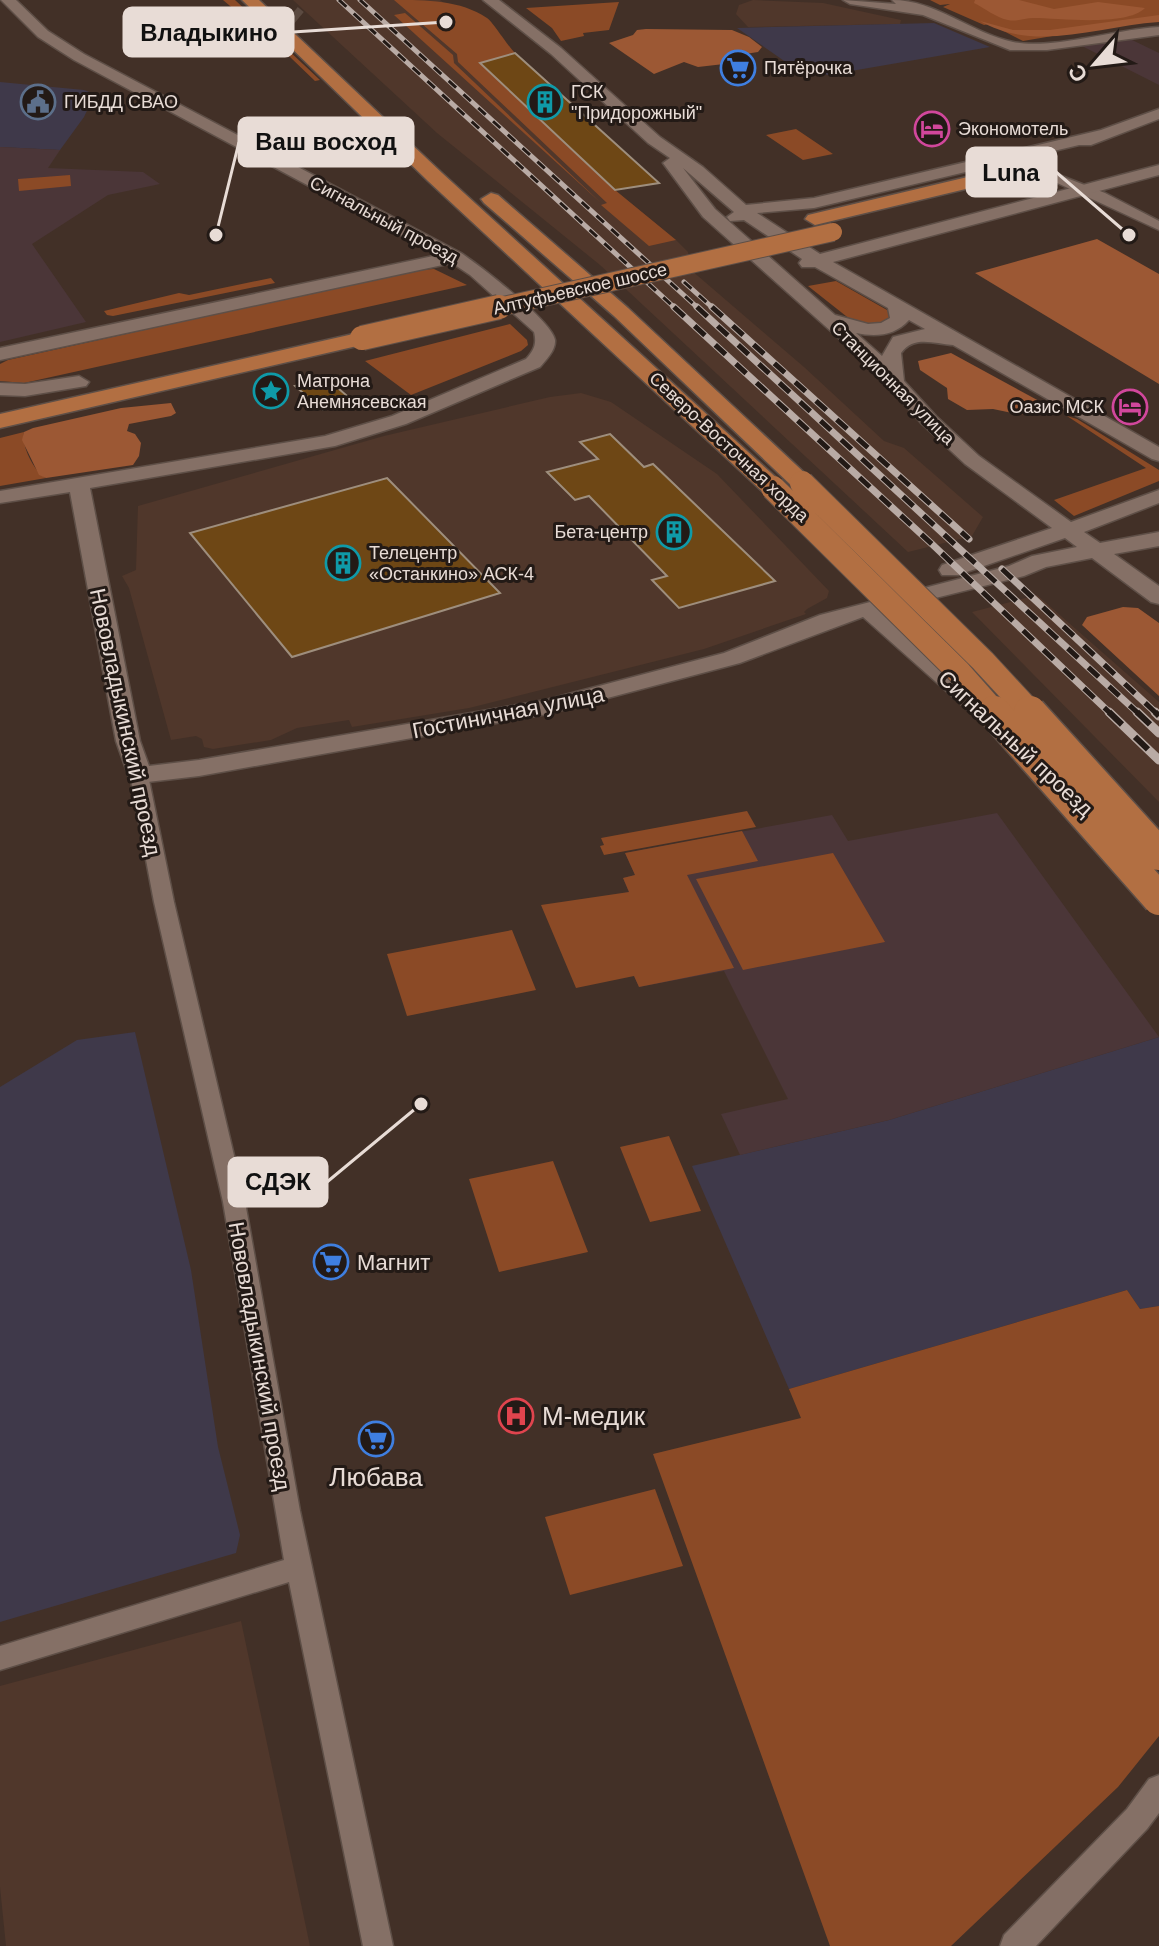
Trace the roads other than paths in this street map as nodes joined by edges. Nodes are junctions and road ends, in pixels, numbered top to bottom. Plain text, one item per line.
1 (8, 0) edge
2 (27, 0) edge
3 (250, 0) edge
4 (490, 0) edge
5 (850, 0) edge
6 (899, 0) edge
7 (505, 6) edge
8 (942, 17) junction
9 (298, 19) tunnel mouth
10 (1159, 31) edge
11 (77, 56) junction
12 (1159, 114) edge
13 (1100, 135) junction
14 (654, 140) junction
15 (1071, 149) junction
16 (1090, 169) dead end
17 (1159, 169) edge
18 (1038, 173) junction
19 (1087, 189) junction
20 (743, 211) junction
21 (722, 225) junction
22 (1159, 226) edge
23 (455, 257) junction
24 (756, 257) junction
25 (817, 261) junction
26 (896, 305) junction
27 (821, 313) junction
28 (355, 330) junction
29 (977, 350) junction
30 (3, 354) edge
31 (895, 380) junction
32 (79, 382) junction
33 (0, 389) edge
34 (0, 401) edge
35 (0, 421) edge
36 (1159, 455) edge
37 (79, 485) junction
38 (0, 497) edge
39 (1158, 497) edge
40 (1068, 530) junction
41 (1159, 539) edge
42 (1095, 550) junction
43 (1159, 597) edge
44 (867, 609) junction
45 (139, 775) junction
46 (1159, 854) edge
47 (1159, 882) edge
48 (1159, 899) edge
49 (299, 1567) junction
50 (0, 1658) edge
51 (1159, 1789) edge
52 (378, 1946) edge
53 (1015, 1946) edge

1 - 11 main road, Сигнальный проезд
2 - 11 main road, Сигнальный проезд
3 - 48 main road, Северо-Восточная хорда, bridge
4 - 7 main road, Станционная улица
5 - 8 main road
6 - 8 main road
7 - 14 main road, Станционная улица
8 - 10 main road
9 - 46 main road, Северо-Восточная хорда, bridge
11 - 23 main road, Сигнальный проезд
12 - 13 main road
13 - 15 main road
13 - 18 main road
14 - 20 main road, Станционная улица
14 - 21 main road, Станционная улица
15 - 18 main road
15 - 18 main road, Алтуфьевское шоссе
16 - 18 main road, Алтуфьевское шоссе
17 - 18 main road
17 - 19 main road
18 - 19 street
18 - 20 main road
18 - 28 main road, Алтуфьевское шоссе
18 - 28 main road, Алтуфьевское шоссе, bridge
19 - 22 street
19 - 25 main road
20 - 21 main road
20 - 25 main road, Станционная улица
21 - 24 main road, Станционная улица
23 - 30 main road
23 - 37 main road, Сигнальный проезд
24 - 25 main road
24 - 27 main road, Станционная улица
25 - 26 main road, Станционная улица
26 - 27 main road
26 - 29 main road, Станционная улица
27 - 31 main road, Станционная улица
28 - 32 main road, Алтуфьевское шоссе
28 - 35 main road, Алтуфьевское шоссе
29 - 31 main road
29 - 36 main road
31 - 40 main road, Станционная улица
32 - 33 main road
32 - 34 main road, Алтуфьевское шоссе
37 - 38 main road
37 - 45 main road, Нововладыкинский проезд
39 - 40 main road, Гостиничная улица
40 - 42 main road, Станционная улица
40 - 44 main road, Гостиничная улица
41 - 42 main road, Гостиничная улица
42 - 43 main road, Станционная улица
42 - 44 main road, Гостиничная улица
44 - 45 main road, Гостиничная улица
44 - 47 main road, Сигнальный проезд
45 - 49 street, Нововладыкинский проезд
49 - 50 street
49 - 52 street, Нововладыкинский проезд
51 - 53 street

